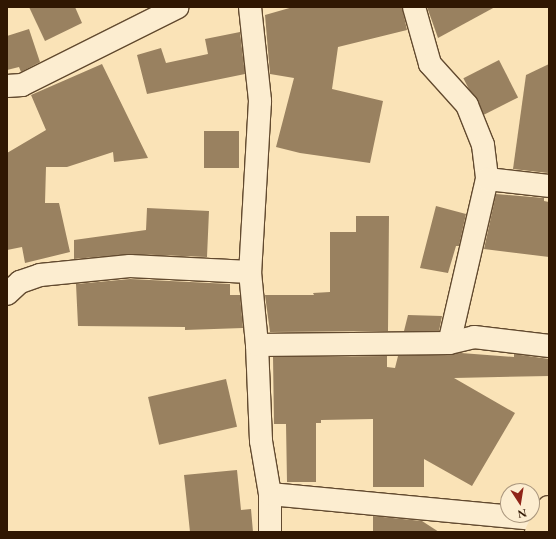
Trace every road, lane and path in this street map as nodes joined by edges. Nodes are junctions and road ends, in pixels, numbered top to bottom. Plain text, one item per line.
1 (178, 7) edge
2 (250, 7) edge
3 (414, 7) edge
4 (7, 86) edge
5 (487, 179) junction
6 (549, 186) edge
7 (250, 272) junction
8 (7, 294) edge
9 (449, 343) junction
10 (257, 345) junction
11 (549, 346) edge
12 (270, 494) junction
13 (543, 520) edge
14 (270, 532) edge

1 - 4 street
2 - 7 street
3 - 5 street
5 - 6 street
5 - 9 street
7 - 8 street
7 - 10 street
9 - 10 street
9 - 11 street
10 - 12 street
12 - 13 street
12 - 14 street

